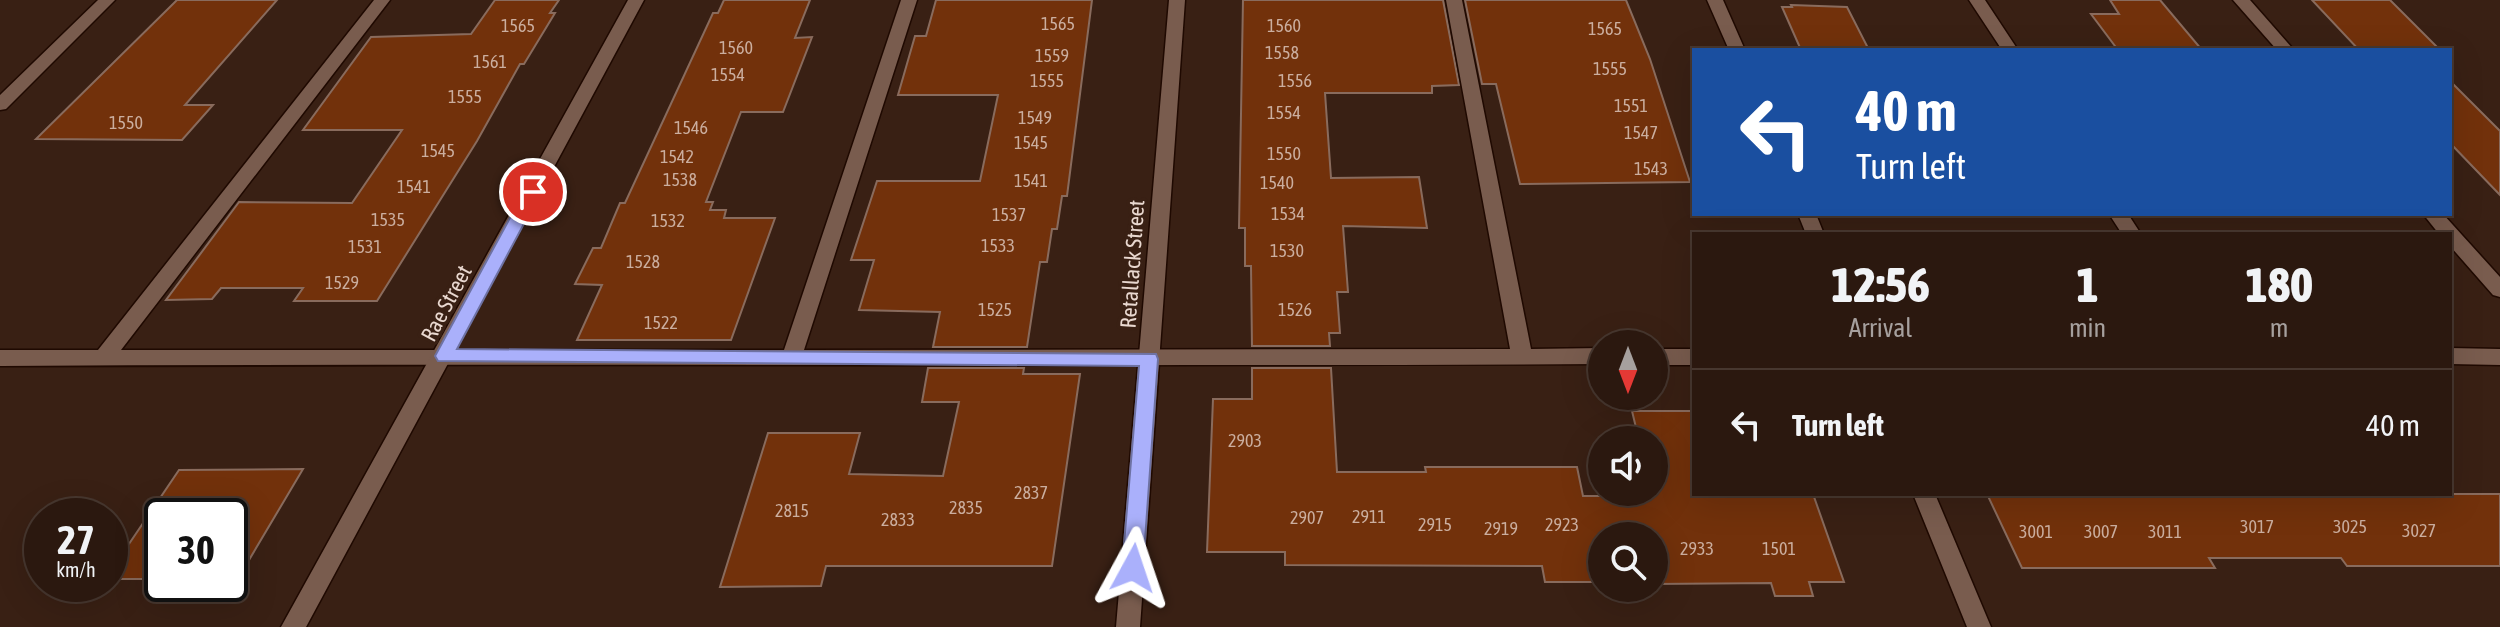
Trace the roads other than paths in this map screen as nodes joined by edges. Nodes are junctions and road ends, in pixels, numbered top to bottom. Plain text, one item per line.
1 (107, 0) edge
2 (382, 0) edge
3 (636, 0) edge
4 (909, 0) edge
5 (1177, 0) edge
6 (1454, 0) edge
7 (1715, 0) edge
8 (1977, 0) edge
9 (2241, 0) edge
10 (1736, 48) edge
11 (2009, 48) edge
12 (2284, 48) edge
13 (0, 105) edge
14 (2434, 216) edge
15 (2448, 232) edge
16 (2452, 236) edge
17 (2500, 290) edge
18 (444, 356) junction
19 (1522, 356) junction
20 (1588, 356) edge
21 (2452, 356) edge
22 (1668, 357) edge
23 (1692, 357) edge
24 (2500, 357) edge
25 (0, 358) edge
26 (103, 358) junction
27 (791, 359) junction
28 (1149, 359) junction
29 (1925, 496) edge
30 (293, 627) edge
31 (1128, 627) edge
32 (1979, 627) edge

1 - 13 street
2 - 26 street
3 - 18 street, Rae Street
4 - 27 street
5 - 28 street, Retallack Street
6 - 19 street
7 - 10 street
8 - 11 street
9 - 12 street
14 - 15 street
16 - 17 street
18 - 26 street
18 - 27 street
18 - 30 street, Rae Street
19 - 20 street
19 - 28 street
21 - 24 street
22 - 23 street
25 - 26 street
27 - 28 street
28 - 31 street, Retallack Street
29 - 32 street

